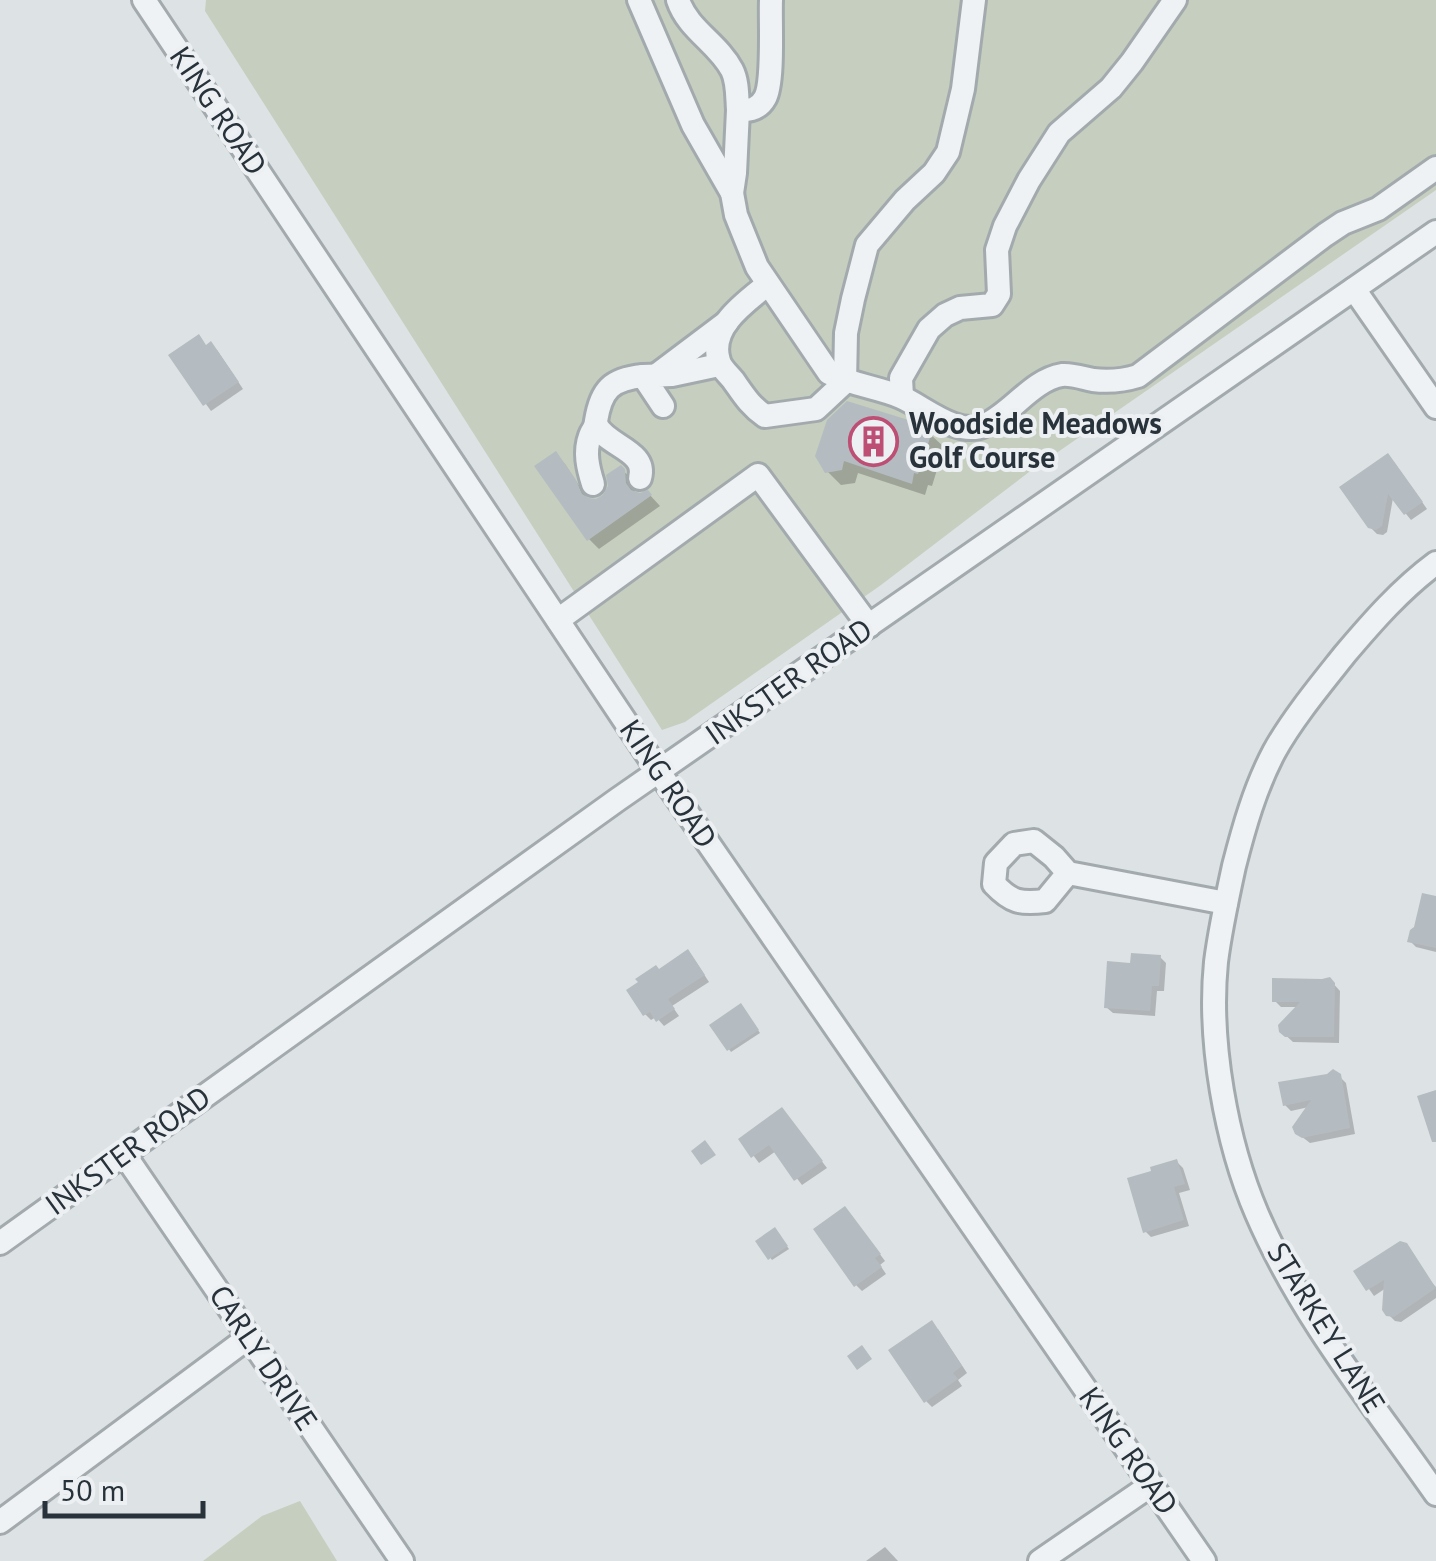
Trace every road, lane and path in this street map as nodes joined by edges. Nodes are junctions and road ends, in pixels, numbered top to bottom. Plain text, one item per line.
1 (144, 0) edge
2 (639, 0) edge
3 (678, 0) edge
4 (771, 0) edge
5 (974, 0) edge
6 (1175, 0) edge
7 (738, 110) junction
8 (1436, 168) edge
9 (732, 194) junction
10 (1436, 232) edge
11 (768, 284) junction
12 (1354, 289) junction
13 (727, 322) junction
14 (720, 364) junction
15 (649, 376) junction
16 (845, 382) junction
17 (902, 397) junction
18 (663, 406) dead end
19 (1436, 406) edge
20 (596, 424) junction
21 (640, 478) dead end
22 (593, 484) dead end
23 (1436, 564) edge
24 (558, 620) junction
25 (869, 626) junction
26 (659, 772) junction
27 (1068, 874) dead end
28 (1226, 903) junction
29 (124, 1154) junction
30 (0, 1243) edge
31 (249, 1338) junction
32 (1151, 1485) junction
33 (1436, 1494) edge
34 (0, 1522) edge
35 (402, 1561) edge
36 (1040, 1561) edge
37 (1204, 1561) edge

1 - 24 street, KING ROAD
2 - 9 street
3 - 7 street
4 - 7 street
5 - 16 street
6 - 17 street
7 - 9 street
8 - 17 street
9 - 11 street
10 - 12 street, INKSTER ROAD
11 - 13 street
11 - 16 street
12 - 19 street
12 - 25 street, INKSTER ROAD
13 - 14 street
13 - 15 street
14 - 15 street
14 - 16 street
15 - 18 street
15 - 20 street
16 - 17 street
20 - 21 street
20 - 22 street
23 - 28 street, STARKEY LANE
24 - 25 street
24 - 26 street, KING ROAD
25 - 26 street, INKSTER ROAD
26 - 29 street, INKSTER ROAD
26 - 32 street, KING ROAD
27 - 28 street
28 - 33 street, STARKEY LANE
29 - 30 street, INKSTER ROAD
29 - 31 street, CARLY DRIVE
31 - 34 street
31 - 35 street, CARLY DRIVE
32 - 36 street
32 - 37 street, KING ROAD

